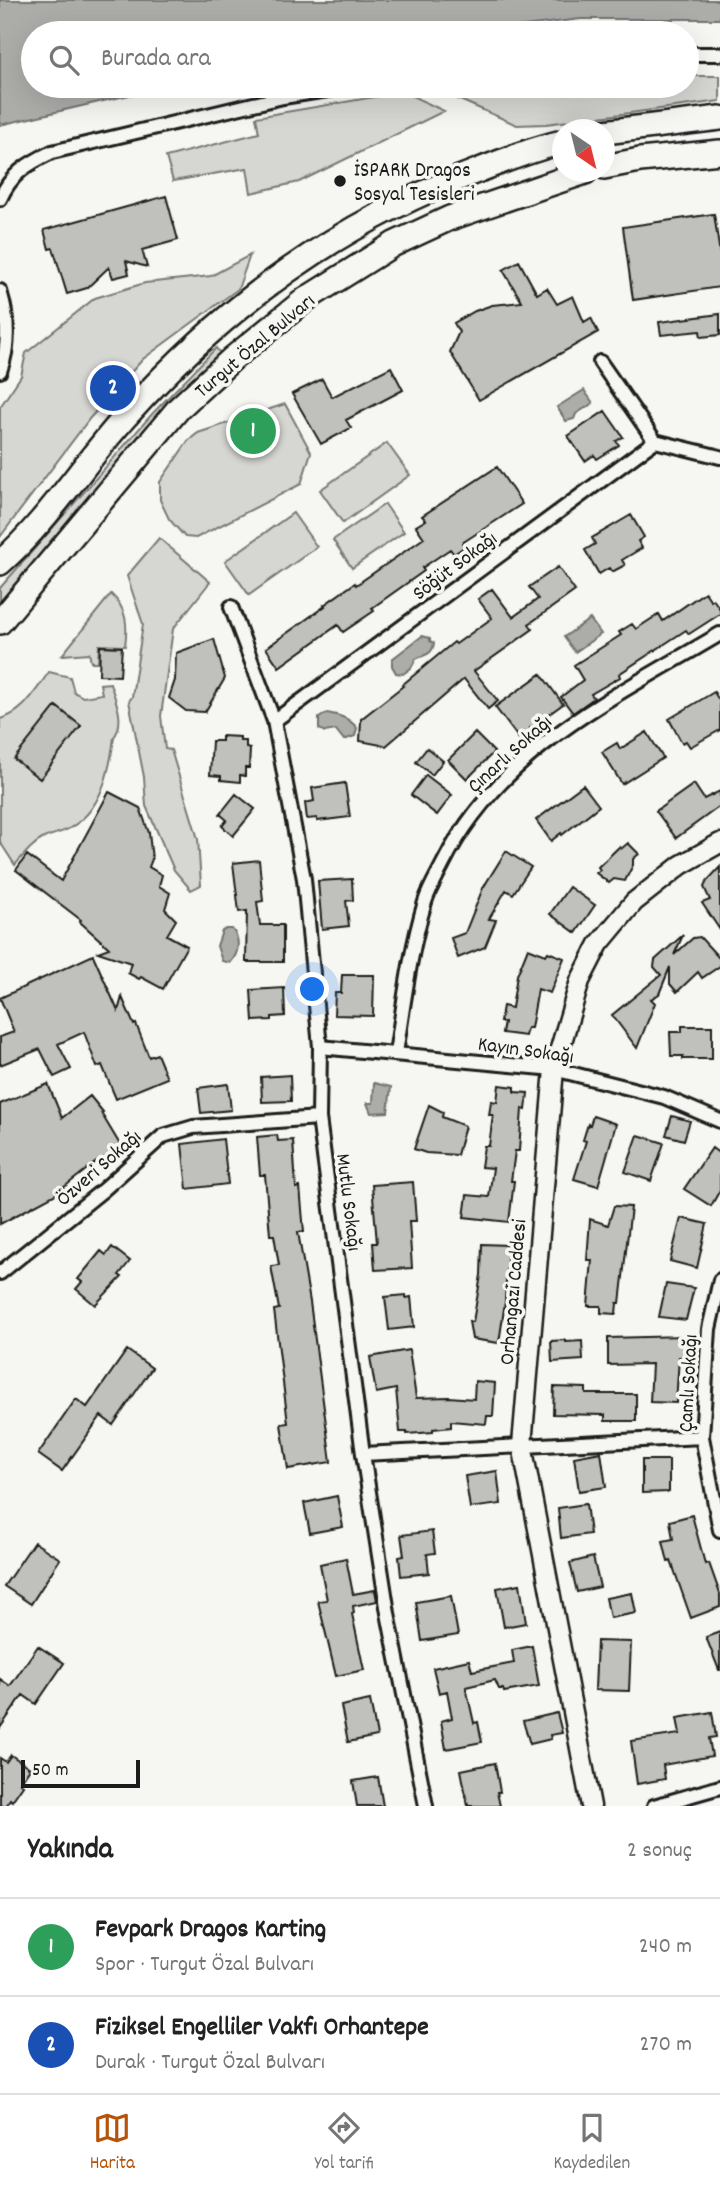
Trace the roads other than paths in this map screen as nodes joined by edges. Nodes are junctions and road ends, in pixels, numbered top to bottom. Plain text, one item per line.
1 (699, 54) edge
2 (720, 54) edge
3 (279, 98) edge
4 (720, 118) edge
5 (615, 131) edge
6 (552, 145) edge
7 (720, 152) edge
8 (615, 165) edge
9 (552, 182) edge
10 (0, 200) edge
11 (0, 290) edge
12 (600, 362) dead end
13 (0, 371) edge
14 (655, 440) junction
15 (720, 457) edge
16 (0, 563) edge
17 (231, 607) dead end
18 (0, 622) edge
19 (720, 634) edge
20 (274, 721) junction
21 (720, 843) edge
22 (320, 1047) junction
23 (396, 1053) junction
24 (554, 1069) junction
25 (319, 1118) junction
26 (720, 1121) edge
27 (0, 1273) edge
28 (720, 1280) edge
29 (702, 1437) junction
30 (522, 1446) junction
31 (363, 1454) junction
32 (720, 1530) edge
33 (720, 1787) edge
34 (426, 1806) edge
35 (591, 1806) edge
36 (654, 1806) edge

1 - 2 street
3 - 10 street
4 - 5 highway
6 - 16 highway, Turgut Özal Bulvarı
7 - 8 highway
9 - 18 highway, Turgut Özal Bulvarı
11 - 13 street
12 - 14 street
14 - 15 street
14 - 20 street, Söğüt Sokağı
17 - 20 street, Mutlu Sokağı
19 - 23 street, Çınarlı Sokağı
20 - 22 street, Mutlu Sokağı
21 - 24 street, Orhangazi Caddesi
22 - 23 street, Kayın Sokağı
22 - 25 street, Mutlu Sokağı
23 - 24 street, Kayın Sokağı
24 - 26 street, Kayın Sokağı
24 - 30 street, Orhangazi Caddesi
25 - 27 street, Özveri Sokağı
25 - 31 street, Mutlu Sokağı
28 - 29 street, Çamlı Sokağı
29 - 30 street
29 - 32 street, Çamlı Sokağı
30 - 31 street
30 - 35 street, Orhangazi Caddesi
31 - 34 street, Mutlu Sokağı
33 - 36 street

